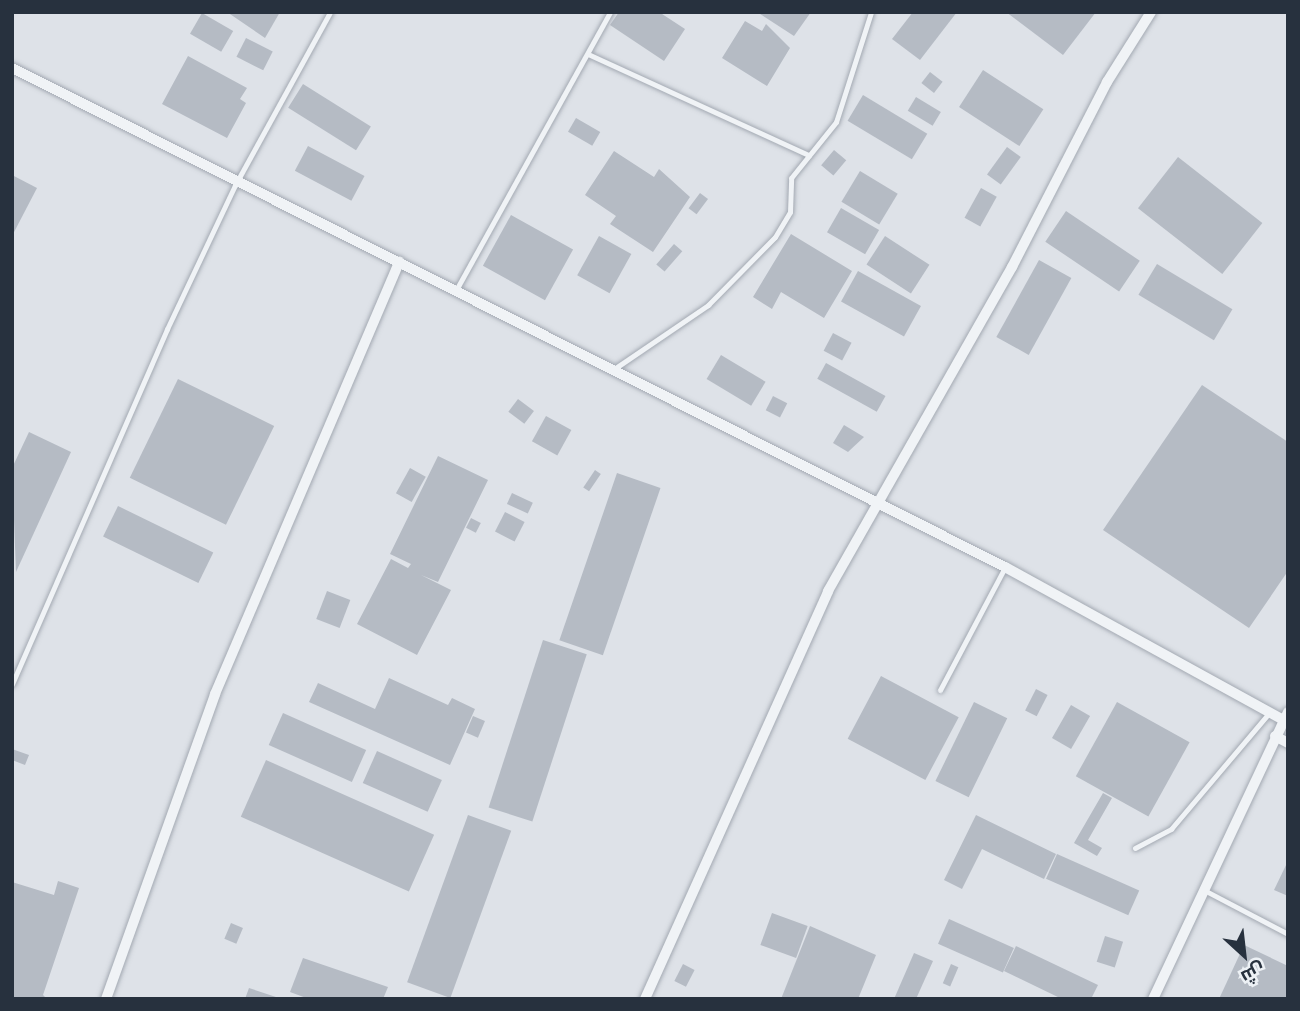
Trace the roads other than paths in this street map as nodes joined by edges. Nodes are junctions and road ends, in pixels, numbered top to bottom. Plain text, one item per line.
1 (330, 12) edge
2 (610, 12) edge
3 (871, 12) edge
4 (1151, 12) edge
5 (587, 54) junction
6 (12, 68) edge
7 (808, 155) junction
8 (235, 185) junction
9 (399, 262) junction
10 (456, 290) junction
11 (614, 369) junction
12 (876, 501) junction
13 (1004, 567) junction
14 (12, 684) edge
15 (940, 690) dead end
16 (1270, 712) junction
17 (1286, 716) edge
18 (1275, 736) junction
19 (1288, 743) edge
20 (1135, 848) dead end
21 (1201, 889) junction
22 (1288, 934) edge
23 (106, 999) edge
24 (645, 999) edge
25 (1153, 999) edge

1 - 8 lane
2 - 5 lane
3 - 7 lane
4 - 12 street
5 - 7 lane
5 - 10 lane
6 - 8 street
7 - 11 lane
8 - 9 street
8 - 14 lane
9 - 10 street
9 - 23 street
10 - 11 street
11 - 12 street
12 - 13 street
12 - 24 street
13 - 15 lane
13 - 16 street
16 - 17 street
16 - 20 lane
17 - 18 street
18 - 19 street
18 - 21 street
21 - 22 lane
21 - 25 street

